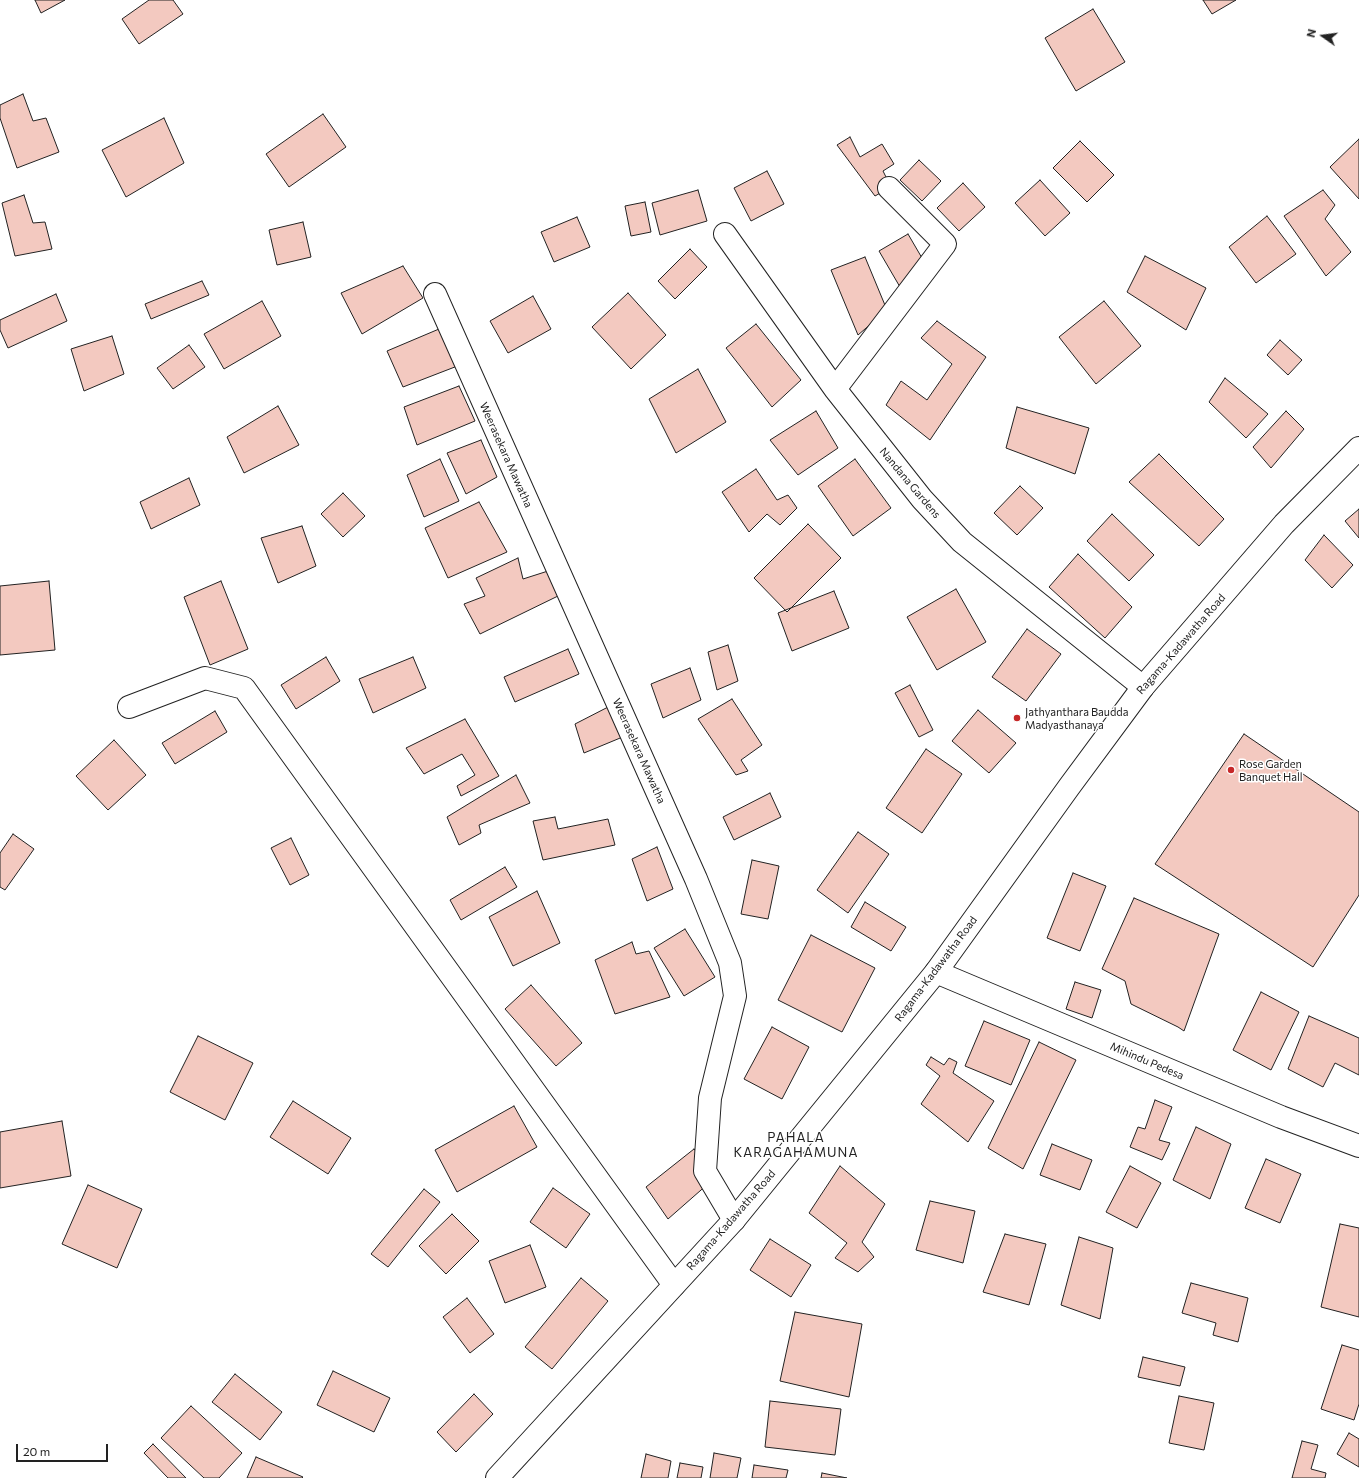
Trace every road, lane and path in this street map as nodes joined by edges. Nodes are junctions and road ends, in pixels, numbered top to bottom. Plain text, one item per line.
1 (889, 188) dead end
2 (725, 234) dead end
3 (434, 294) dead end
4 (834, 389) junction
5 (1359, 448) edge
6 (1143, 687) junction
7 (128, 707) dead end
8 (936, 972) junction
9 (1359, 1146) edge
10 (734, 1220) junction
11 (674, 1285) junction
12 (497, 1478) edge

1 - 4 street
2 - 4 street, Nandana Gardens
3 - 10 street, Weerasekara Mawatha
4 - 6 street, Nandana Gardens
5 - 6 street, Ragama-Kadawatha Road
6 - 8 street, Ragama-Kadawatha Road
7 - 11 street
8 - 9 street, Mihindu Pedesa
8 - 10 street, Ragama-Kadawatha Road
10 - 11 street, Ragama-Kadawatha Road
11 - 12 street, Ragama-Kadawatha Road

